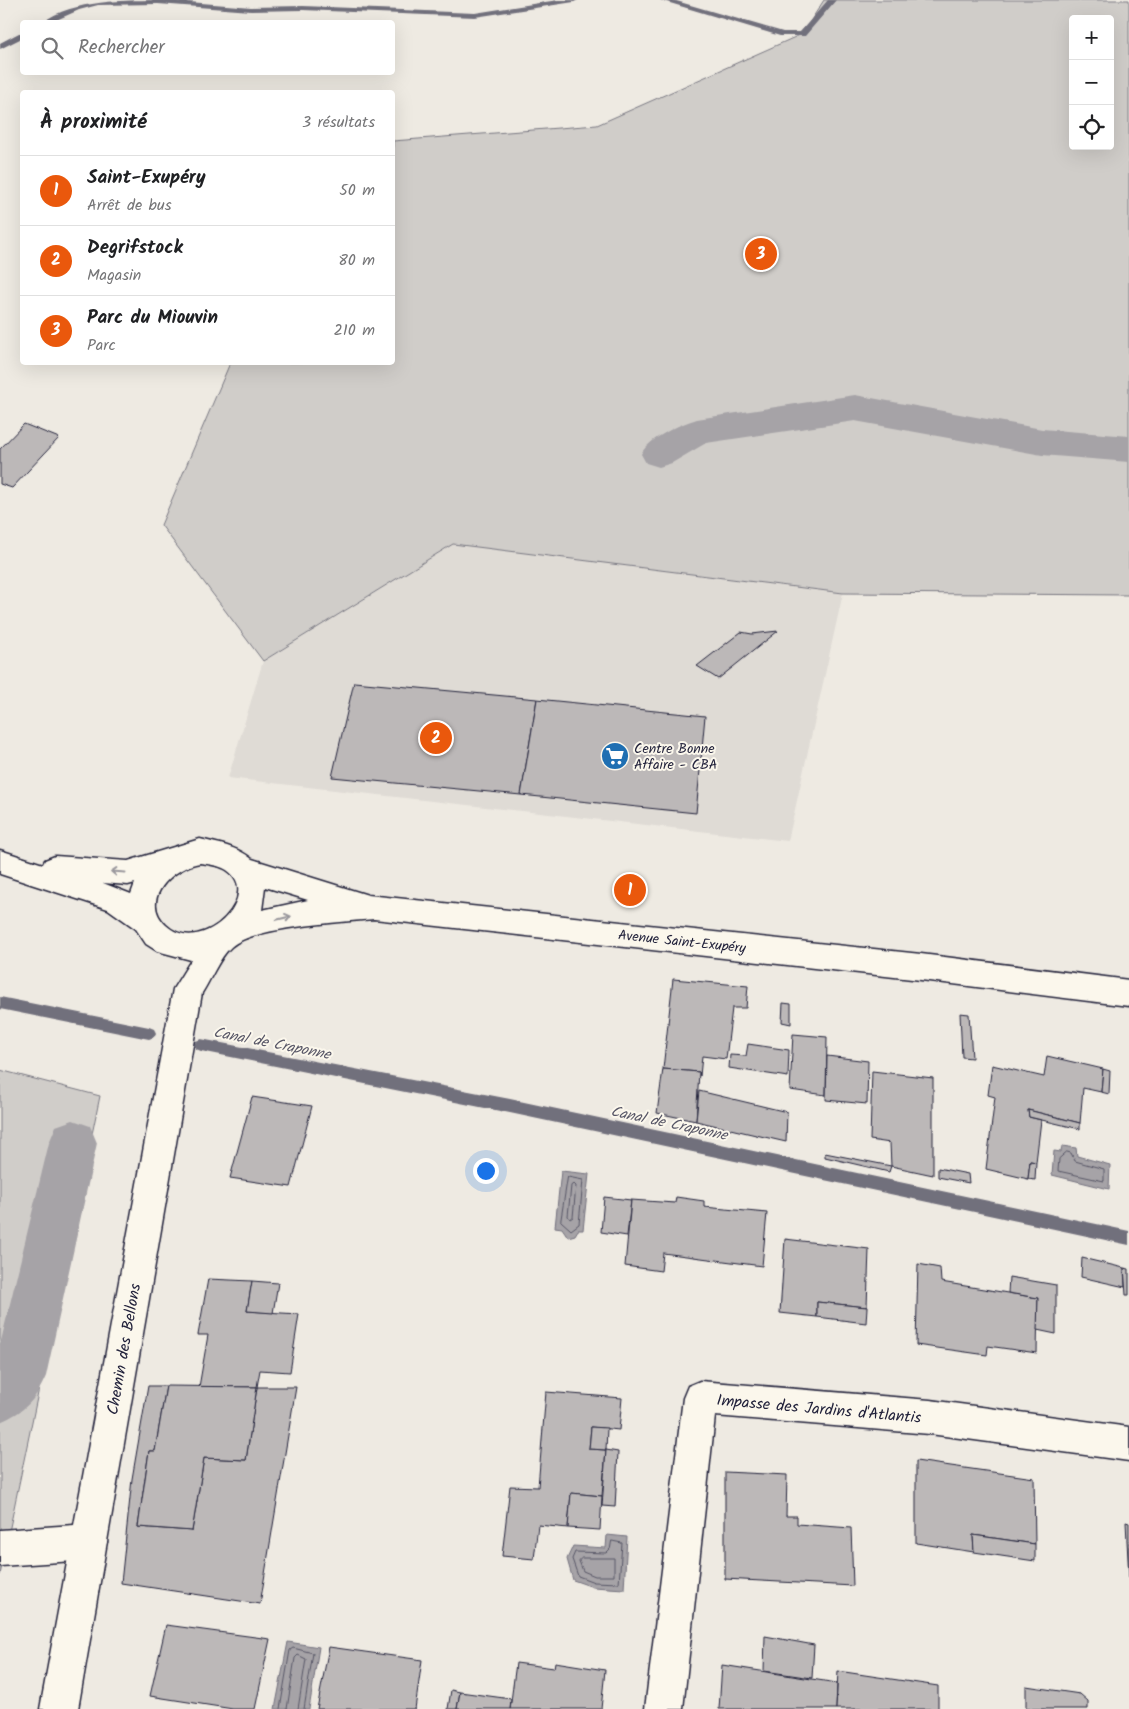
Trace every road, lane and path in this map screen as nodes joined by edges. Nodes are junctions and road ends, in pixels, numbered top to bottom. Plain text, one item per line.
1 (166, 863) junction
2 (8, 864) edge
3 (245, 868) junction
4 (374, 908) junction
5 (145, 920) junction
6 (228, 934) junction
7 (168, 942) junction
8 (188, 989) junction
9 (1129, 993) edge
10 (1129, 1444) edge
11 (89, 1542) junction
12 (0, 1548) edge
13 (58, 1709) edge
14 (664, 1709) edge

1 -> 2 main road
1 - 3 main road
1 - 5 main road
2 - 5 main road
3 - 4 main road
3 - 6 main road
6 -> 4 main road, Avenue Saint-Exupéry
4 - 9 main road, Avenue Saint-Exupéry
5 - 7 main road
6 - 7 main road, Avenue Saint-Exupéry
6 - 8 main road, Chemin des Bellons
7 - 8 main road
8 - 11 main road, Chemin des Bellons
10 - 14 main road, Impasse des Jardins d'Atlantis
11 - 12 main road
11 - 13 main road, Chemin des Bellons

